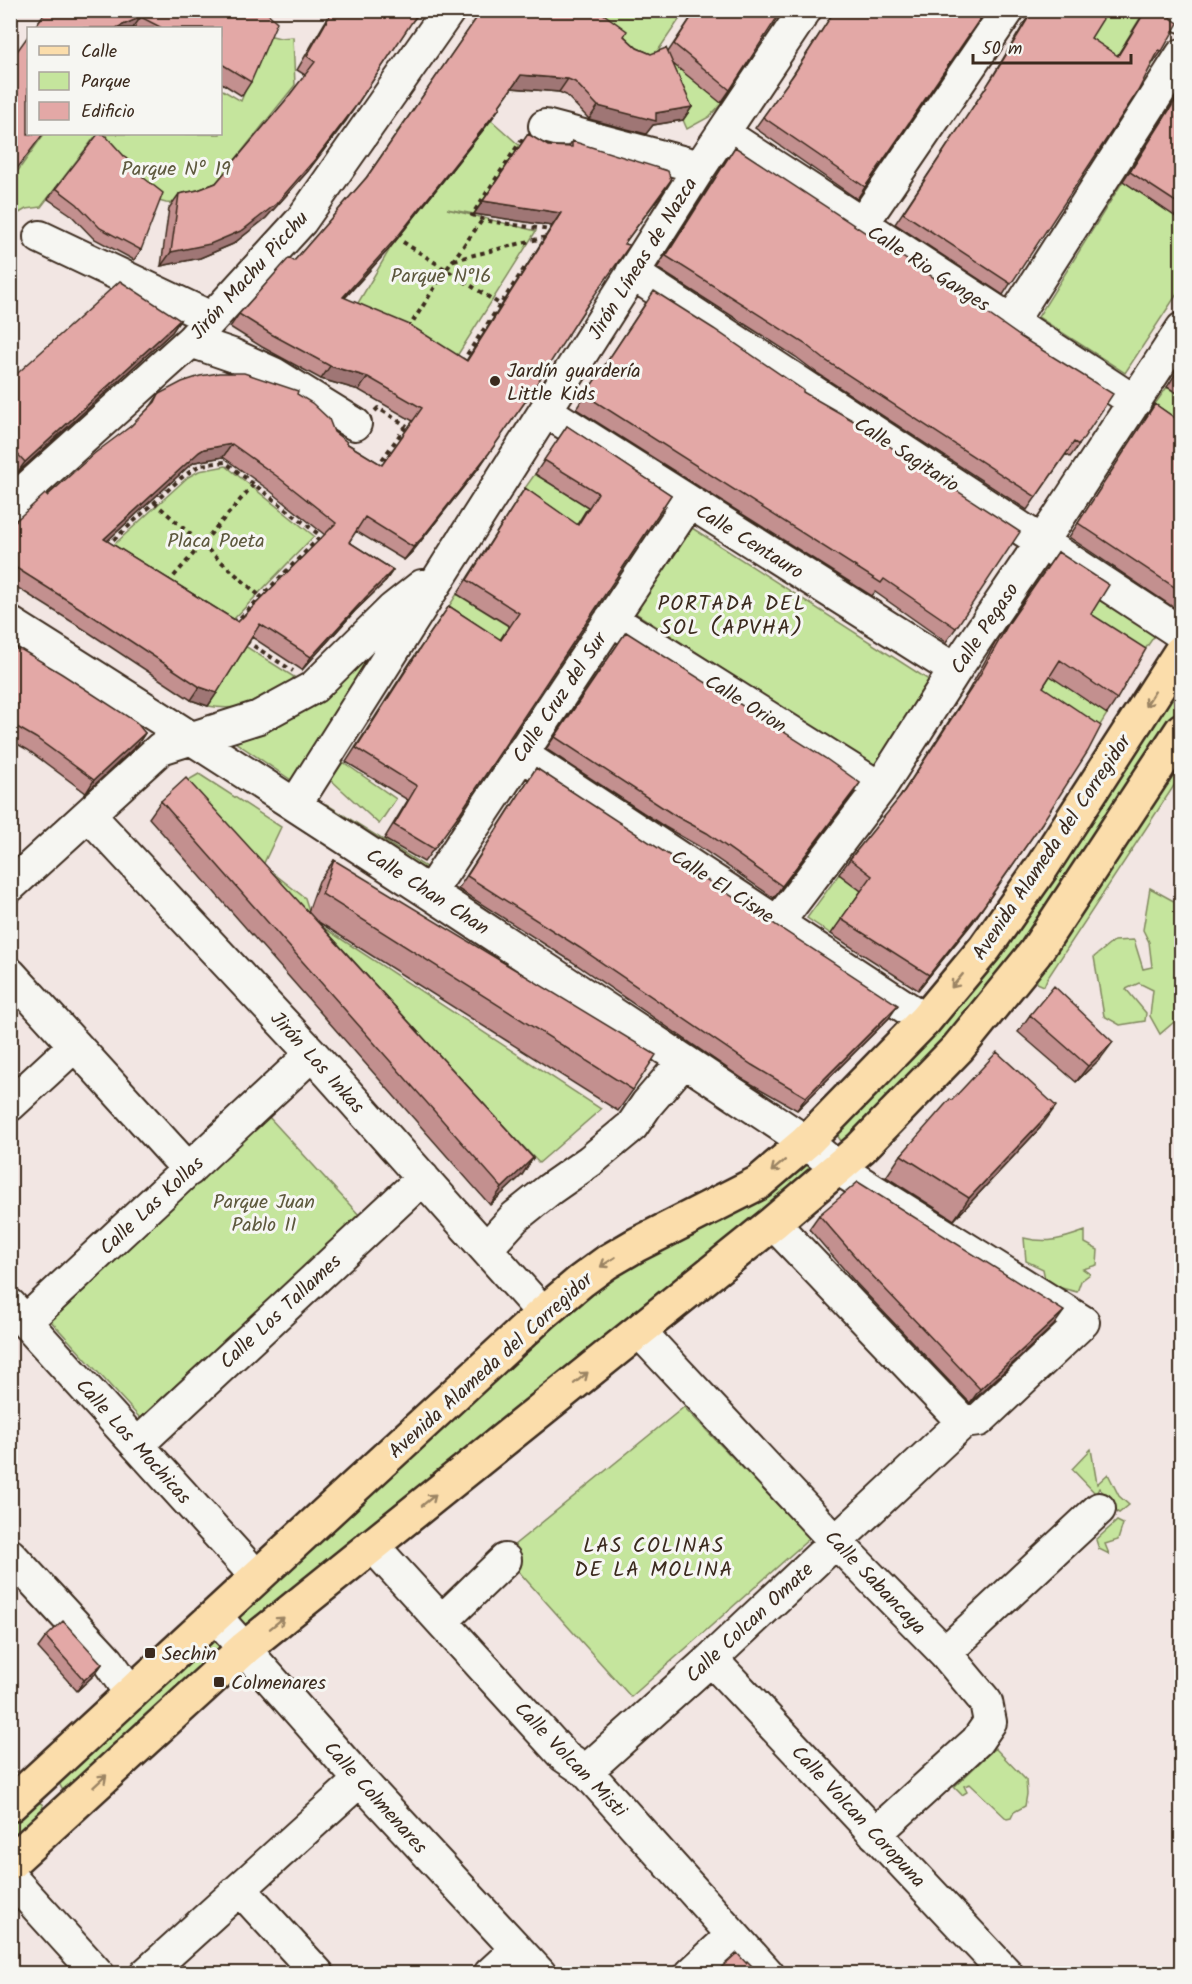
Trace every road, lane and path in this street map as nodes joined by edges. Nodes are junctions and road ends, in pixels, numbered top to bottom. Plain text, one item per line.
1 (449, 10) edge
2 (805, 10) edge
3 (1008, 10) edge
4 (1172, 10) edge
5 (1182, 16) edge
6 (1182, 55) edge
7 (533, 133) joint
8 (723, 133) junction
9 (700, 166) junction
10 (483, 219) junction
11 (862, 224) junction
12 (40, 237) dead end
13 (546, 237) junction
14 (403, 242) edge
15 (539, 247) edge
16 (533, 256) edge
17 (454, 260) junction
18 (446, 270) junction
19 (632, 273) junction
20 (501, 305) junction
21 (211, 318) junction
22 (1011, 322) junction
23 (1182, 329) edge
24 (405, 335) edge
25 (190, 341) junction
26 (462, 363) edge
27 (1134, 402) junction
28 (546, 411) junction
29 (355, 424) joint
30 (406, 426) junction
31 (416, 432) edge
32 (373, 473) edge
33 (254, 484) junction
34 (154, 502) junction
35 (689, 502) junction
36 (10, 504) edge
37 (1042, 542) junction
38 (202, 544) junction
39 (102, 551) edge
40 (444, 568) junction
41 (163, 588) edge
42 (261, 597) junction
43 (611, 619) junction
44 (10, 623) edge
45 (229, 629) edge
46 (1182, 634) edge
47 (238, 635) edge
48 (1182, 650) edge
49 (955, 670) junction
50 (317, 684) junction
51 (1182, 730) edge
52 (192, 737) junction
53 (521, 754) junction
54 (880, 788) junction
55 (296, 805) junction
56 (89, 815) junction
57 (10, 886) edge
58 (430, 892) junction
59 (778, 922) junction
60 (10, 974) edge
61 (925, 1020) junction
62 (75, 1045) junction
63 (312, 1054) junction
64 (684, 1061) junction
65 (10, 1105) edge
66 (806, 1142) junction
67 (839, 1169) junction
68 (189, 1170) junction
69 (423, 1178) junction
70 (773, 1223) junction
71 (486, 1249) junction
72 (18, 1313) edge
73 (543, 1313) junction
74 (1083, 1322) joint
75 (639, 1331) junction
76 (963, 1422) junction
77 (137, 1445) junction
78 (1099, 1509) dead end
79 (835, 1541) junction
80 (372, 1545) junction
81 (505, 1560) dead end
82 (12, 1561) edge
83 (257, 1578) junction
84 (216, 1617) junction
85 (442, 1620) junction
86 (245, 1648) junction
87 (945, 1653) junction
88 (711, 1659) junction
89 (131, 1694) junction
90 (586, 1771) junction
91 (360, 1780) junction
92 (36, 1782) junction
93 (10, 1805) edge
94 (65, 1813) junction
95 (875, 1834) junction
96 (10, 1863) edge
97 (10, 1877) edge
98 (240, 1889) junction
99 (733, 1935) junction
100 (516, 1949) junction
101 (98, 1974) edge
102 (146, 1974) edge
103 (318, 1974) edge
104 (490, 1974) edge
105 (540, 1974) edge
106 (691, 1974) edge
107 (768, 1974) edge
108 (1007, 1974) edge

1 - 21 street, Jirón Machu Picchu
2 - 8 street, Jirón Líneas de Nazca
3 - 11 street
4 - 5 street
6 - 22 street
7 - 9 street
7 - 10 path
8 - 9 street, Jirón Líneas de Nazca
8 - 11 street, Calle Rio Ganges
9 - 19 street, Jirón Líneas de Nazca
10 - 13 path
10 - 17 path
11 - 22 street, Calle Rio Ganges
12 - 21 street
13 - 15 path
13 - 17 path
14 - 18 path
16 - 20 path
17 - 18 path
18 - 20 path
18 - 24 path
19 - 28 street, Jirón Líneas de Nazca
19 - 37 street, Calle Sagitario
20 - 26 path
21 - 25 street, Jirón Machu Picchu
22 - 27 street, Calle Rio Ganges
23 - 27 street, Calle Pegaso
25 - 29 street
25 - 36 street, Jirón Machu Picchu
27 - 37 street, Calle Pegaso
28 - 35 street, Calle Centauro
28 - 40 street, Jirón Líneas de Nazca
29 - 30 path
30 - 31 path
30 - 32 path
33 - 34 path
33 - 38 path
33 - 42 path
34 - 38 path
34 - 39 path
35 - 43 street, Calle Cruz del Sur
35 - 49 street, Calle Centauro
37 - 46 street, Calle Sagitario
37 - 49 street, Calle Pegaso
38 - 41 path
38 - 42 path
40 - 50 street, Jirón Líneas de Nazca
40 - 55 street, Jirón Líneas de Nazca
42 - 45 path
43 - 53 street, Calle Cruz del Sur
43 - 54 street, Calle Orion
44 - 52 street, Calle Chan Chan
47 - 50 path
48 -> 61 main road, Avenida Alameda del Corregidor
49 - 54 street, Calle Pegaso
50 - 52 street, Jirón Líneas de Nazca
51 - 67 main road
52 - 55 street, Calle Chan Chan
52 - 56 street, Jirón Líneas de Nazca
53 - 58 street, Calle Cruz del Sur
53 - 59 street, Calle El Cisne
54 - 59 street, Calle Pegaso
55 - 58 street, Calle Chan Chan
56 - 57 street, Jirón Líneas de Nazca
56 - 63 street, Jirón Los Inkas
58 - 64 street, Calle Chan Chan
59 - 61 street, Calle El Cisne
60 - 62 street
61 - 66 main road, Avenida Alameda del Corregidor
62 - 65 street
62 - 68 street
63 - 68 street, Calle Las Kollas
63 - 69 street, Jirón Los Inkas
64 - 66 street, Calle Chan Chan
64 - 71 street
66 - 67 street, Calle Chan Chan
66 -> 73 main road, Avenida Alameda del Corregidor
67 - 70 main road
67 - 74 street, Calle Chan Chan
68 - 72 street, Calle Las Kollas
69 - 71 street, Jirón Los Inkas
69 - 77 street, Calle Los Tallames
70 - 75 main road
70 - 76 street
71 - 73 street, Jirón Los Inkas
72 - 77 street, Calle Los Mochicas
73 - 83 main road, Avenida Alameda del Corregidor
74 - 76 street, Calle Colcan Omate
75 - 79 street, Calle Sabancaya
80 -> 75 main road
76 - 79 street, Calle Colcan Omate
77 - 83 street, Calle Los Mochicas
78 - 87 street
79 - 87 street, Calle Sabancaya
79 - 88 street, Calle Colcan Omate
80 - 85 street, Calle Volcan Misti
86 -> 80 main road
81 - 85 street
82 - 89 street
83 - 84 main road, Avenida Alameda del Corregidor
84 - 86 street, Calle Colmenares
84 - 89 main road, Avenida Alameda del Corregidor
85 - 90 street, Calle Volcan Misti
86 - 91 street, Calle Colmenares
94 -> 86 main road
87 - 95 street, Calle Sabancaya
88 - 90 street, Calle Colcan Omate
88 - 95 street, Calle Volcan Coropuna
89 - 92 main road, Avenida Alameda del Corregidor
90 - 99 street, Calle Volcan Misti
91 - 98 street
91 - 100 street, Calle Colmenares
92 - 93 main road, Avenida Alameda del Corregidor
92 - 94 main road
94 - 96 main road
95 - 108 street, Calle Volcan Coropuna
97 - 101 street
98 - 102 street
98 - 103 street
99 - 106 street
99 - 107 street, Calle Volcan Misti
100 - 104 street
100 - 105 street, Calle Colmenares

